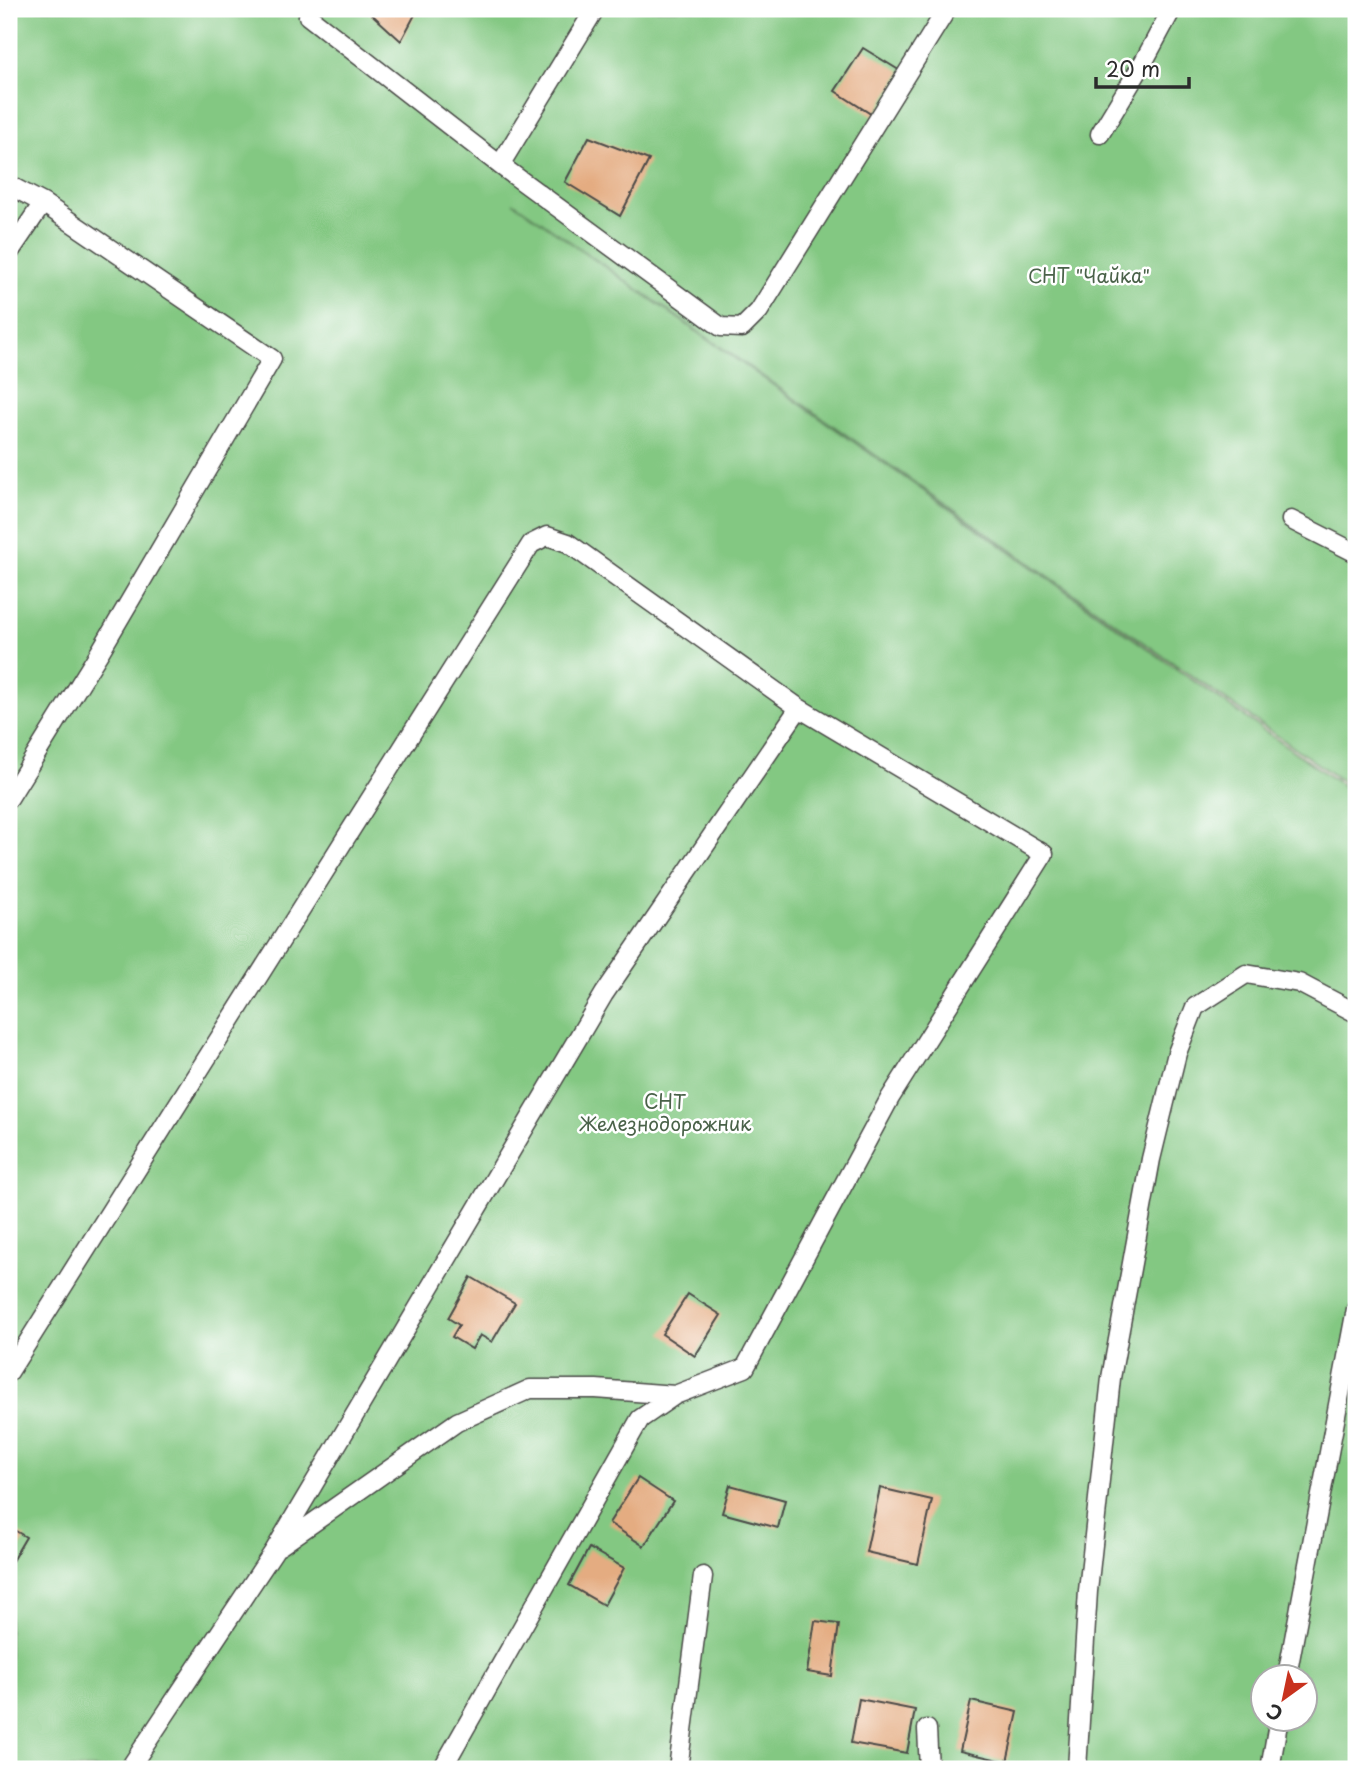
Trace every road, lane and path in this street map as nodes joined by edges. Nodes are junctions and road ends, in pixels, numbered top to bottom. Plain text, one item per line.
1 (595, 9) edge
2 (947, 9) edge
3 (1172, 9) edge
4 (306, 11) edge
5 (1100, 134) dead end
6 (500, 165) junction
7 (9, 185) edge
8 (43, 203) junction
9 (9, 253) edge
10 (1291, 520) dead end
11 (1356, 553) edge
12 (799, 708) junction
13 (9, 799) edge
14 (1356, 1013) edge
15 (1356, 1309) edge
16 (9, 1372) edge
17 (675, 1395) junction
18 (274, 1551) junction
19 (704, 1576) dead end
20 (1290, 1662) edge
21 (928, 1729) dead end
22 (1277, 1732) edge
23 (129, 1769) edge
24 (442, 1769) edge
25 (678, 1769) edge
26 (929, 1769) edge
27 (1077, 1769) edge
28 (1270, 1769) edge

1 - 6 lane
2 - 6 lane
3 - 5 lane
4 - 6 lane
7 - 8 lane
8 - 9 lane
8 - 13 lane
10 - 11 lane
12 - 16 lane
12 - 17 lane
12 - 18 lane
14 - 27 lane
15 - 20 lane
17 - 18 lane
17 - 24 lane
18 - 23 lane
19 - 25 lane
21 - 26 lane
22 - 28 lane

